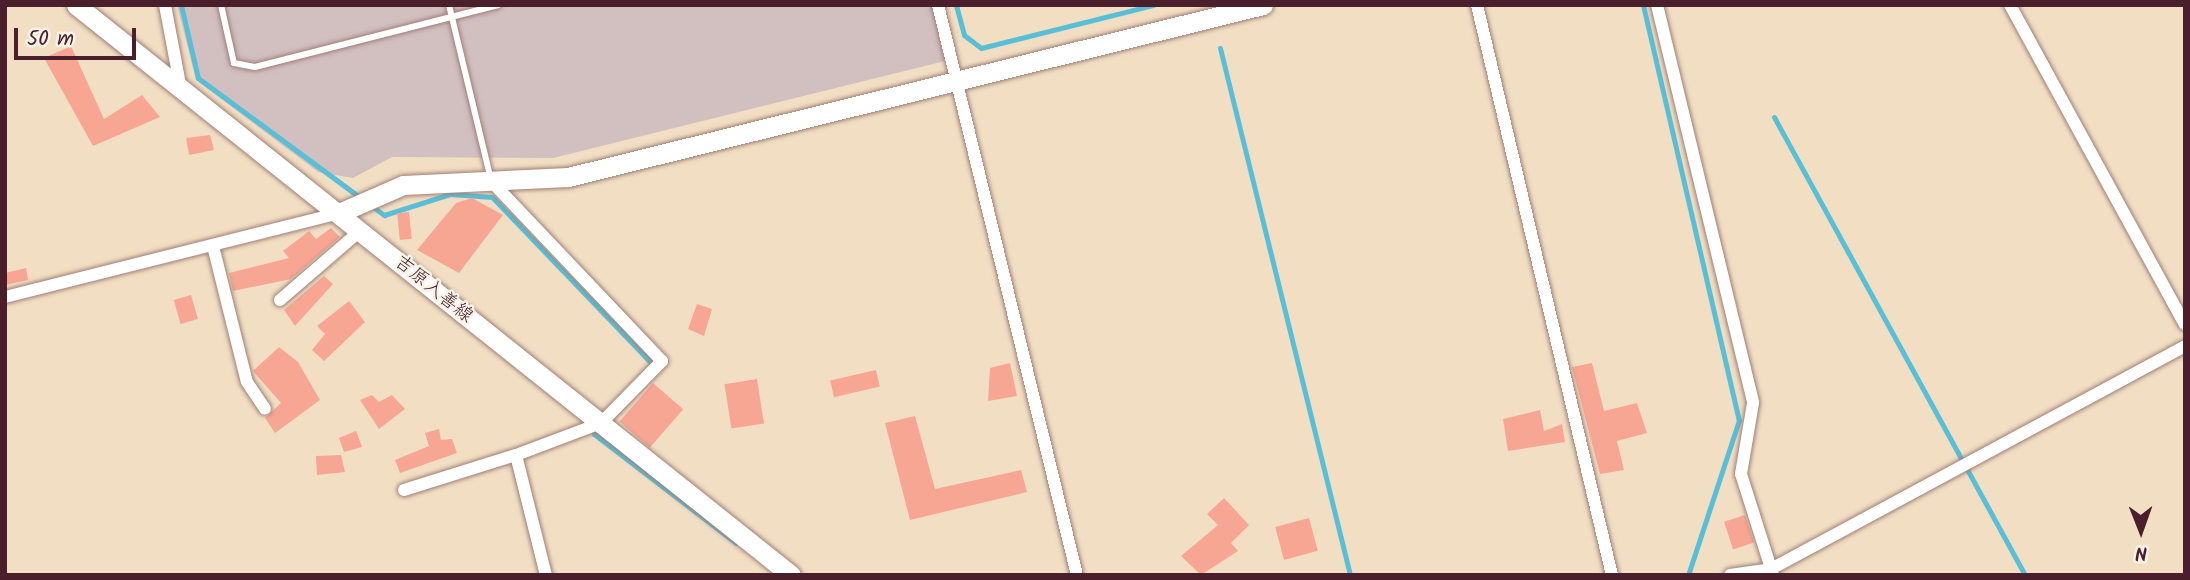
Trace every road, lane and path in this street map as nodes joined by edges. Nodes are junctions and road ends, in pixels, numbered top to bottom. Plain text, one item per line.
1 (76, 5) edge
2 (165, 5) edge
3 (221, 5) edge
4 (449, 5) edge
5 (498, 5) edge
6 (938, 5) edge
7 (1264, 5) edge
8 (1476, 5) edge
9 (1657, 5) edge
10 (2010, 5) edge
11 (452, 17) junction
12 (955, 79) junction
13 (181, 91) junction
14 (492, 182) junction
15 (339, 213) junction
16 (360, 231) junction
17 (214, 246) junction
18 (5, 297) edge
19 (280, 300) dead end
20 (2185, 324) edge
21 (2185, 346) edge
22 (265, 409) dead end
23 (600, 423) junction
24 (516, 455) junction
25 (404, 490) dead end
26 (1772, 572) edge
27 (546, 575) edge
28 (791, 575) edge
29 (1077, 575) edge
30 (1612, 575) edge
31 (1730, 575) edge

1 - 13 street, 吉原入善線
2 - 13 street
3 - 11 lane
4 - 11 lane
5 - 11 lane
6 - 12 street
7 - 12 street
8 - 30 street
9 - 26 street
10 - 20 street
11 - 14 lane
12 - 14 street
12 - 29 street
13 - 15 street, 吉原入善線
14 - 15 street
14 - 23 street
15 - 16 street, 吉原入善線
15 - 17 street
16 - 19 street
16 - 23 street, 吉原入善線
17 - 18 street
17 - 22 street
21 - 26 street
23 - 24 street
23 - 28 street, 吉原入善線
24 - 25 street
24 - 27 street
26 - 31 street

